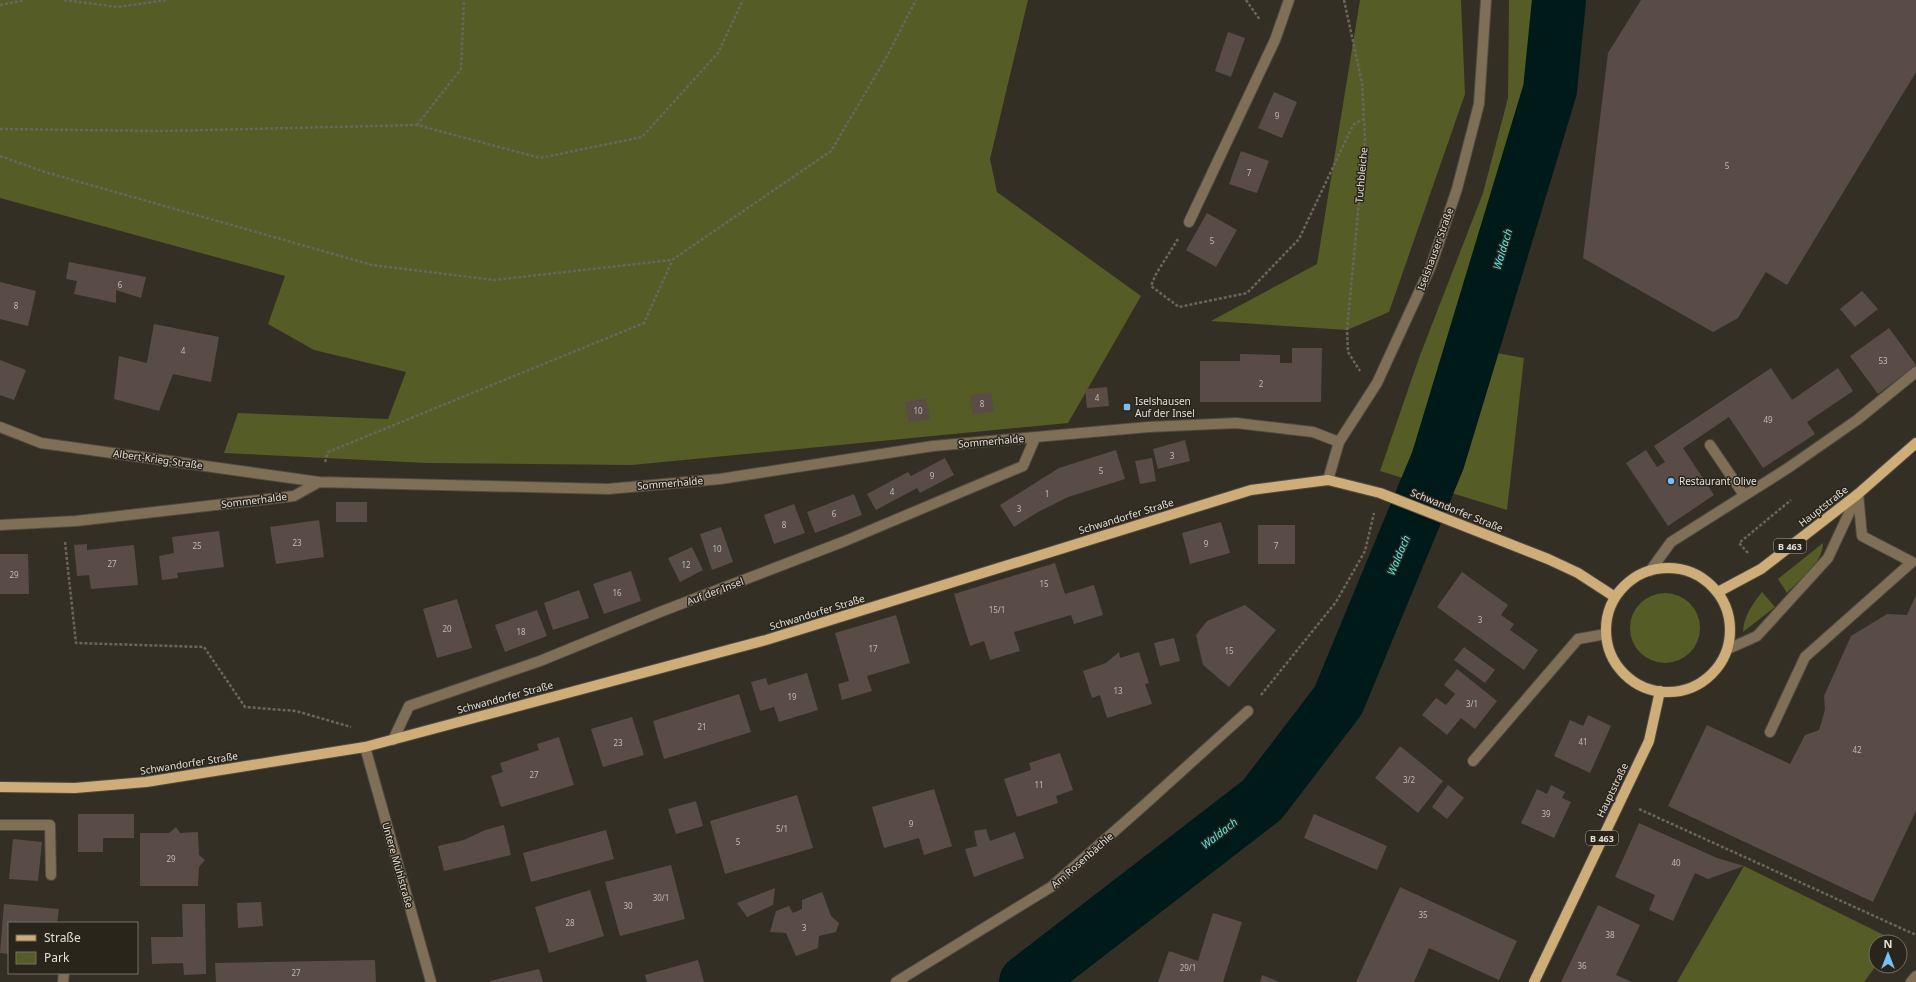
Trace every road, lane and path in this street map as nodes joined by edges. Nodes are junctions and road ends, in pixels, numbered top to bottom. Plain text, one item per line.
1 (25, 0) edge
2 (64, 0) edge
3 (167, 0) edge
4 (464, 0) edge
5 (743, 0) edge
6 (916, 0) edge
7 (1289, 0) edge
8 (1344, 0) edge
9 (1486, 0) edge
10 (0, 5) edge
11 (1364, 119) junction
12 (417, 125) junction
13 (0, 129) edge
14 (0, 156) edge
15 (1189, 222) joint
16 (672, 260) junction
17 (1348, 352) dead end
18 (1916, 372) edge
19 (0, 427) edge
20 (1035, 438) junction
21 (1339, 442) junction
22 (1916, 443) edge
23 (1710, 445) dead end
24 (328, 452) dead end
25 (1328, 480) junction
26 (319, 482) junction
27 (1380, 493) junction
28 (1858, 494) junction
29 (1744, 495) junction
30 (63, 522) junction
31 (0, 525) edge
32 (1915, 561) edge
33 (1650, 571) junction
34 (1718, 592) junction
35 (1615, 597) junction
36 (1606, 634) junction
37 (1728, 649) junction
38 (1660, 691) junction
39 (1248, 710) joint
40 (357, 729) dead end
41 (1770, 732) dead end
42 (394, 740) junction
43 (365, 747) junction
44 (1473, 761) dead end
45 (0, 787) edge
46 (1621, 800) junction
47 (0, 824) edge
48 (50, 875) dead end
49 (1916, 935) edge
50 (1916, 976) edge
51 (431, 982) edge
52 (896, 982) edge
53 (1534, 982) edge
54 (1911, 982) edge

1 - 10 path
2 - 3 path
4 - 12 path
5 - 12 path
6 - 16 path
7 - 15 street
8 - 11 path, Tuchbleiche
9 - 21 street, Iselshauser Straße
11 - 15 path
11 - 17 path, Tuchbleiche
12 - 13 path
14 - 16 path
16 - 24 path
18 - 29 street
19 - 26 street, Albert-Krieg-Straße
20 - 21 street, Sommerhalde
20 - 26 street, Sommerhalde
20 - 42 street, Auf der Insel
21 - 25 street, Iselshauser Straße
22 - 28 main road, Hauptstraße / B 463
23 - 29 street
25 - 27 main road, Schwandorfer Straße
25 - 42 main road, Schwandorfer Straße
26 - 30 street, Sommerhalde
27 - 35 main road, Schwandorfer Straße
27 - 39 path
28 - 32 street
28 - 34 main road, Hauptstraße / B 463
28 - 37 street
29 - 33 street
30 - 31 street, Sommerhalde
30 - 40 path
32 - 41 street
33 - 34 main road
33 - 35 main road
34 - 37 main road
35 - 36 main road
36 - 38 main road
36 - 44 street
37 - 38 main road
38 - 46 main road, Hauptstraße / B 463
39 - 52 street, Am Rosenbächle
42 - 43 main road, Schwandorfer Straße
43 - 45 main road, Schwandorfer Straße
43 - 51 street, Untere Mühlstraße
46 - 49 path
46 - 53 main road, Hauptstraße / B 463
47 - 48 street
50 - 54 street

